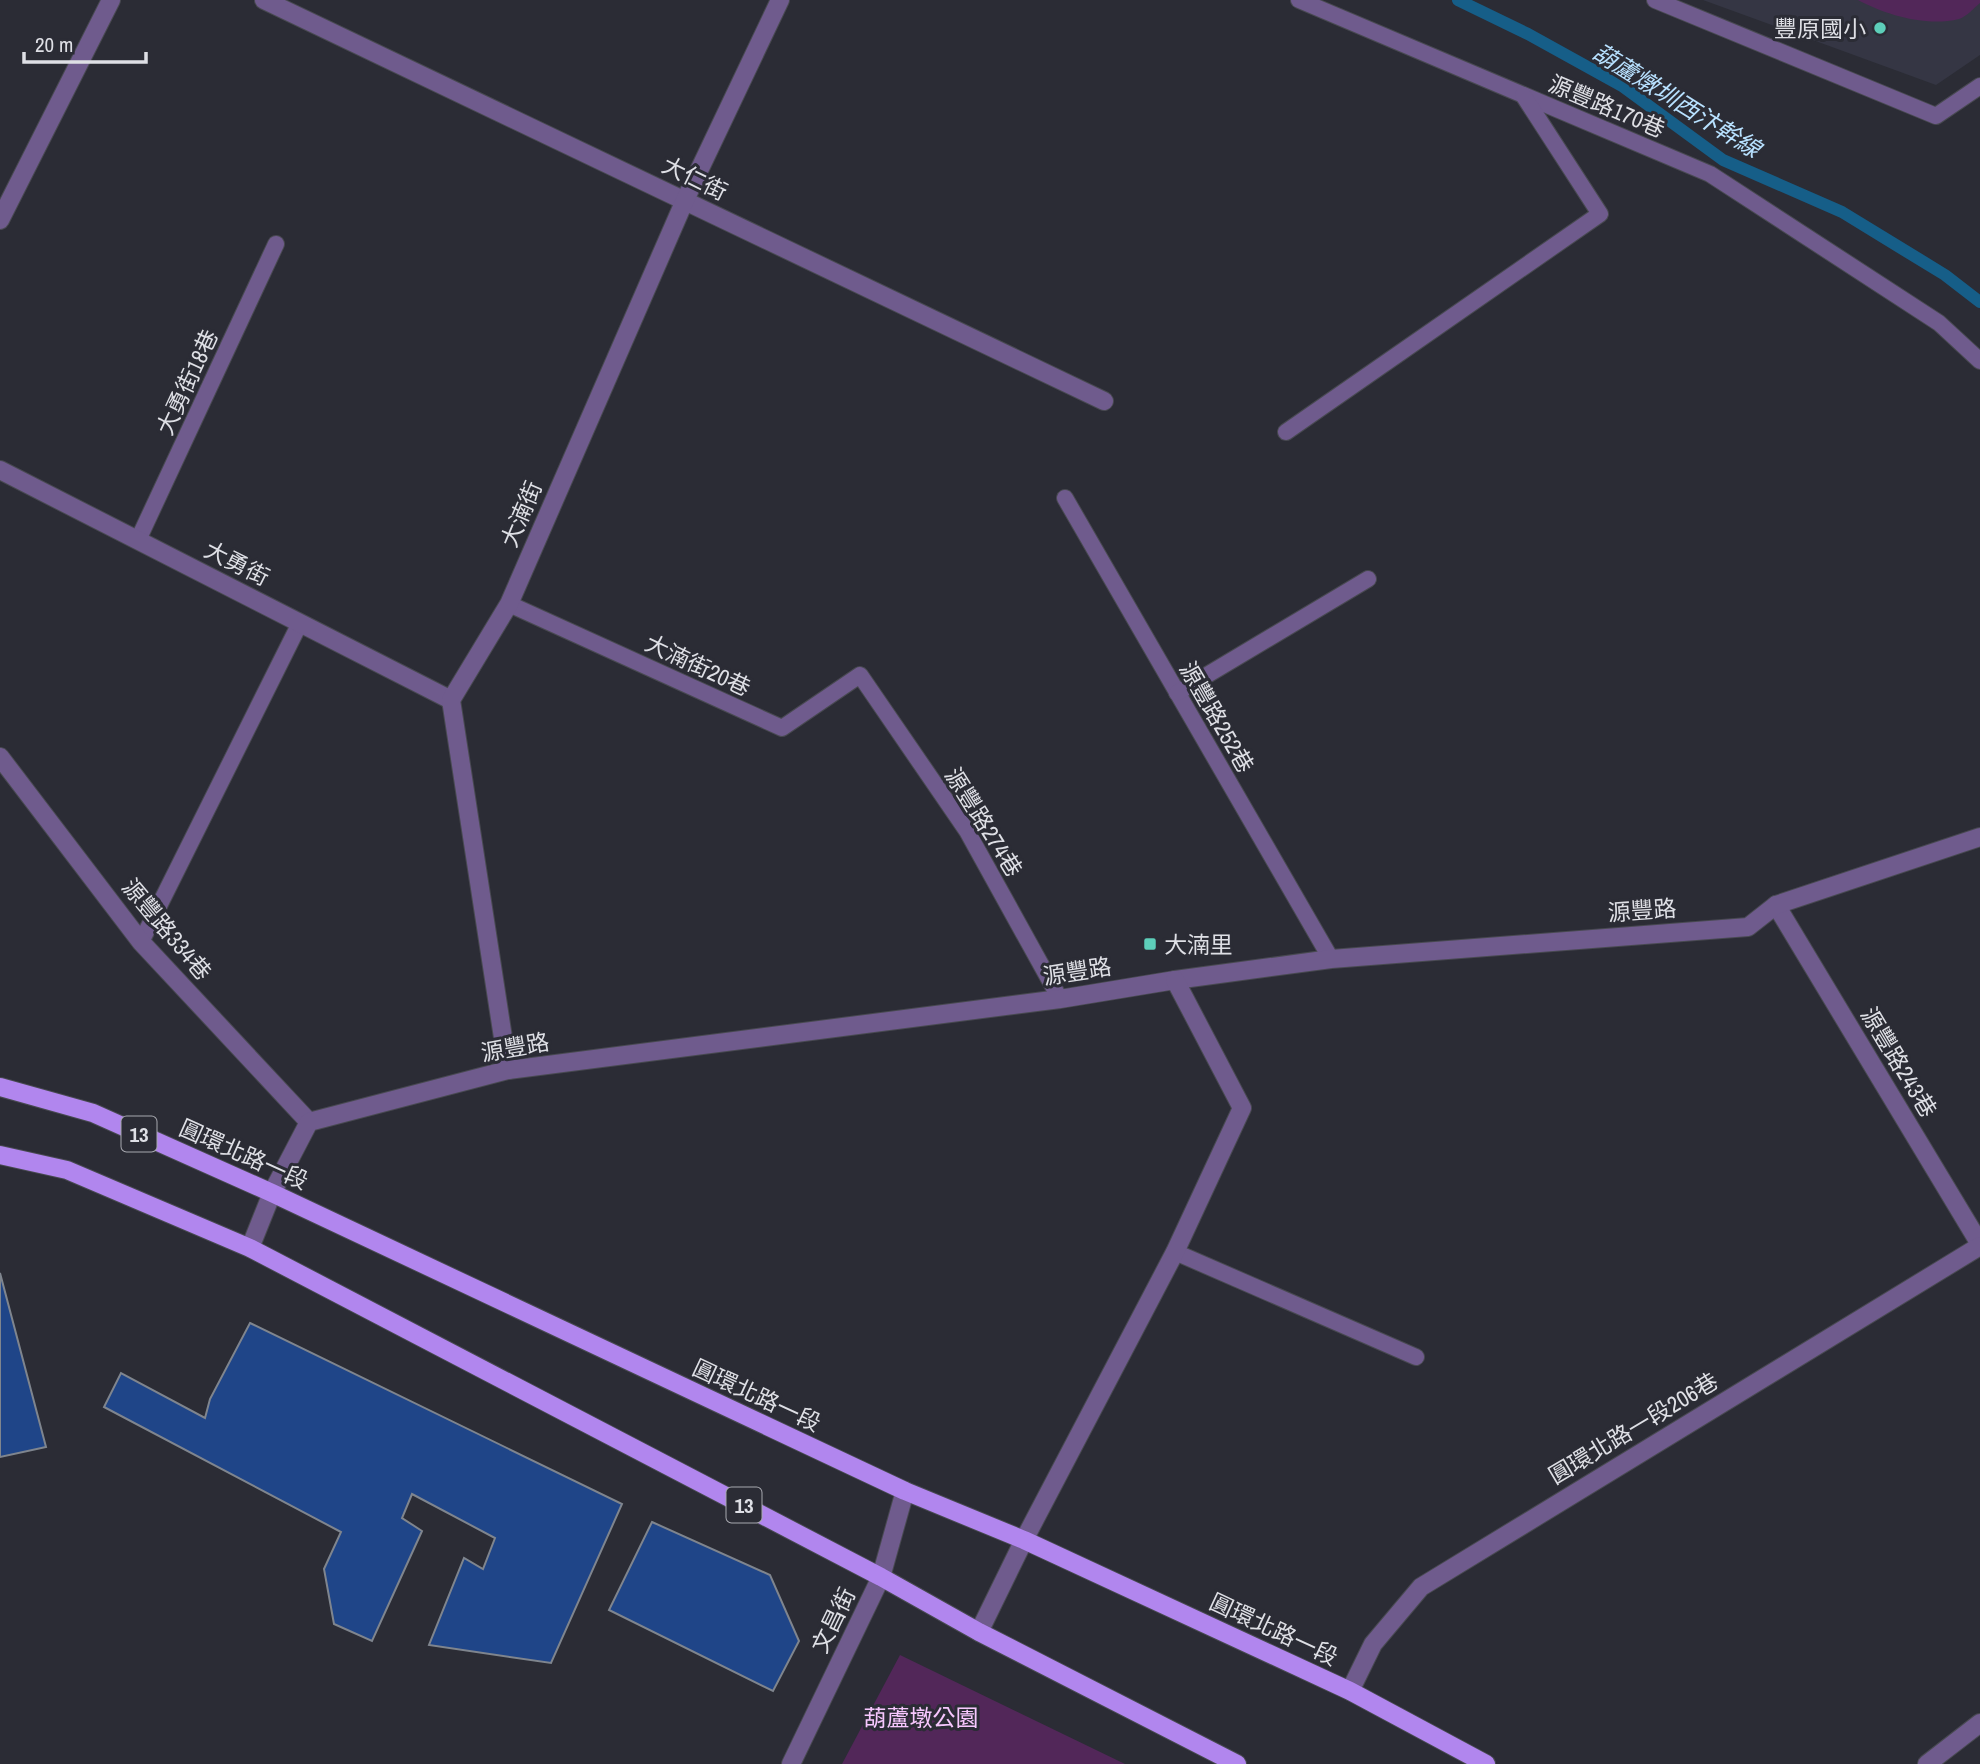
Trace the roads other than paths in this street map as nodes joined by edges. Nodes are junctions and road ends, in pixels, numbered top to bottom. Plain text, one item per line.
1 (111, 0) edge
2 (264, 0) edge
3 (780, 0) edge
4 (1299, 0) edge
5 (1655, 0) edge
6 (1980, 86) edge
7 (1523, 95) junction
8 (685, 200) junction
9 (0, 220) edge
10 (276, 244) dead end
11 (1980, 361) edge
12 (1104, 401) dead end
13 (1286, 432) dead end
14 (0, 470) edge
15 (1065, 498) dead end
16 (138, 540) junction
17 (1368, 579) dead end
18 (509, 604) junction
19 (300, 623) junction
20 (860, 675) joint
21 (1177, 693) junction
22 (451, 701) junction
23 (0, 757) edge
24 (1980, 837) edge
25 (1776, 905) junction
26 (141, 942) junction
27 (1331, 959) junction
28 (1175, 980) junction
29 (1060, 999) junction
30 (508, 1070) junction
31 (0, 1087) edge
32 (309, 1122) junction
33 (0, 1155) edge
34 (272, 1193) junction
35 (1980, 1245) edge
36 (250, 1248) junction
37 (1175, 1252) junction
38 (1416, 1357) dead end
39 (905, 1491) junction
40 (1024, 1540) junction
41 (881, 1577) junction
42 (979, 1632) junction
43 (1350, 1691) junction
44 (1980, 1723) edge
45 (791, 1764) edge
46 (1237, 1764) edge
47 (1486, 1764) edge
48 (1927, 1764) edge

1 - 9 street
2 - 8 street, 大仁街
3 - 8 street, 大湳街
4 - 7 lane, 源豐路170巷
5 - 6 lane
7 - 11 lane, 源豐路170巷
7 - 13 lane
8 - 12 street, 大仁街
8 - 18 street, 大湳街
10 - 16 lane, 大勇街18巷
14 - 16 street, 大勇街
15 - 21 lane, 源豐路252巷
16 - 19 street, 大勇街
17 - 21 lane
18 - 20 lane, 大湳街20巷
18 - 22 street, 大湳街
19 - 22 street, 大勇街
19 - 26 lane
20 - 29 lane, 源豐路274巷
21 - 27 lane, 源豐路252巷
22 - 30 street
23 - 26 street, 源豐路334巷
24 - 25 street, 源豐路
25 - 27 street, 源豐路
25 - 35 street, 源豐路243巷
26 - 32 street, 源豐路334巷
27 - 28 street, 源豐路
28 - 29 street, 源豐路
28 - 37 street
29 - 30 street, 源豐路
30 - 32 street, 源豐路
31 - 34 main road, 圓環北路一段 / 13
32 - 34 street
33 - 36 main road, 13
34 - 36 street
34 - 39 main road, 圓環北路一段 / 13
35 - 43 street, 圓環北路一段206巷
36 - 41 main road, 13
37 - 38 lane
37 - 40 street
39 - 40 main road, 圓環北路一段 / 13
39 - 41 street, 文昌街
40 - 42 street
40 - 43 main road, 圓環北路一段 / 13
41 - 42 main road, 13
41 - 45 street, 文昌街
42 - 46 main road, 13
43 - 47 main road, 圓環北路一段 / 13
44 - 48 street

